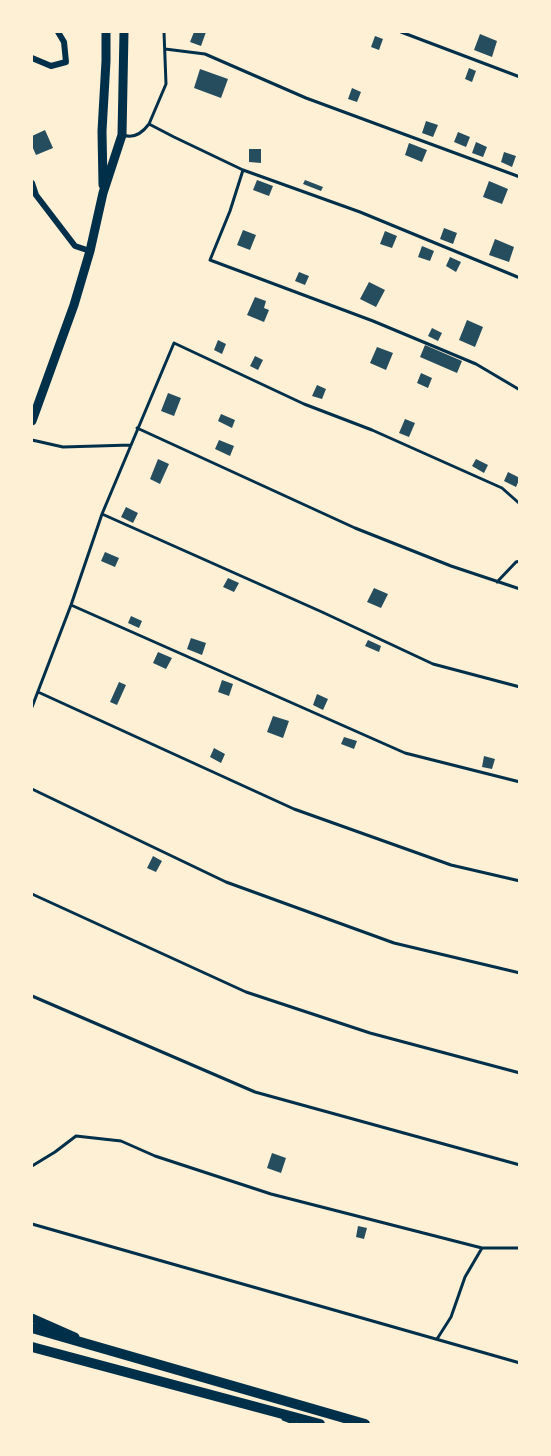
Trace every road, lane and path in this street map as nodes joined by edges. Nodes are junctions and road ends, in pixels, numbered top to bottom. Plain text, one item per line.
1 (58, 32) edge
2 (106, 32) edge
3 (124, 32) edge
4 (164, 32) edge
5 (401, 32) edge
6 (165, 49) junction
7 (32, 58) edge
8 (519, 77) edge
9 (149, 123) junction
10 (122, 135) junction
11 (243, 170) junction
12 (519, 177) edge
13 (32, 183) edge
14 (103, 193) junction
15 (90, 251) junction
16 (519, 278) edge
17 (519, 390) edge
18 (32, 421) edge
19 (137, 428) junction
20 (32, 440) edge
21 (130, 445) junction
22 (519, 504) edge
23 (102, 513) junction
24 (519, 561) edge
25 (497, 582) junction
26 (519, 589) edge
27 (71, 605) junction
28 (519, 687) edge
29 (38, 692) junction
30 (32, 707) edge
31 (519, 782) edge
32 (32, 789) edge
33 (519, 881) edge
34 (32, 894) edge
35 (519, 973) edge
36 (32, 996) edge
37 (519, 1073) edge
38 (519, 1165) edge
39 (32, 1166) edge
40 (32, 1224) edge
41 (482, 1248) junction
42 (519, 1248) edge
43 (32, 1318) edge
44 (32, 1328) edge
45 (437, 1339) junction
46 (32, 1347) edge
47 (114, 1352) junction
48 (519, 1363) edge
49 (247, 1406) junction
50 (296, 1425) edge
51 (320, 1425) edge
52 (364, 1425) edge

1 - 7 street
2 - 14 main road
3 - 10 main road
4 - 6 lane
5 - 8 lane
6 - 9 lane
6 - 12 lane
9 - 10 lane
9 - 11 lane
10 - 14 main road
11 - 16 lane
11 - 17 lane
13 - 15 street
14 - 15 main road
15 - 18 main road
19 - 21 lane
19 - 22 lane
19 - 25 lane
20 - 21 lane
21 - 23 lane
23 - 27 lane
23 - 28 lane
24 - 25 lane
25 - 26 lane
27 - 29 lane
27 - 31 lane
29 - 30 lane
29 - 33 lane
32 - 35 lane
34 - 37 lane
36 - 38 lane
39 - 41 lane
40 - 45 lane
41 - 42 lane
41 - 45 lane
43 - 47 main road
44 - 47 highway
45 - 48 lane
46 - 49 highway
47 - 52 highway
49 - 50 lane
49 - 51 highway

